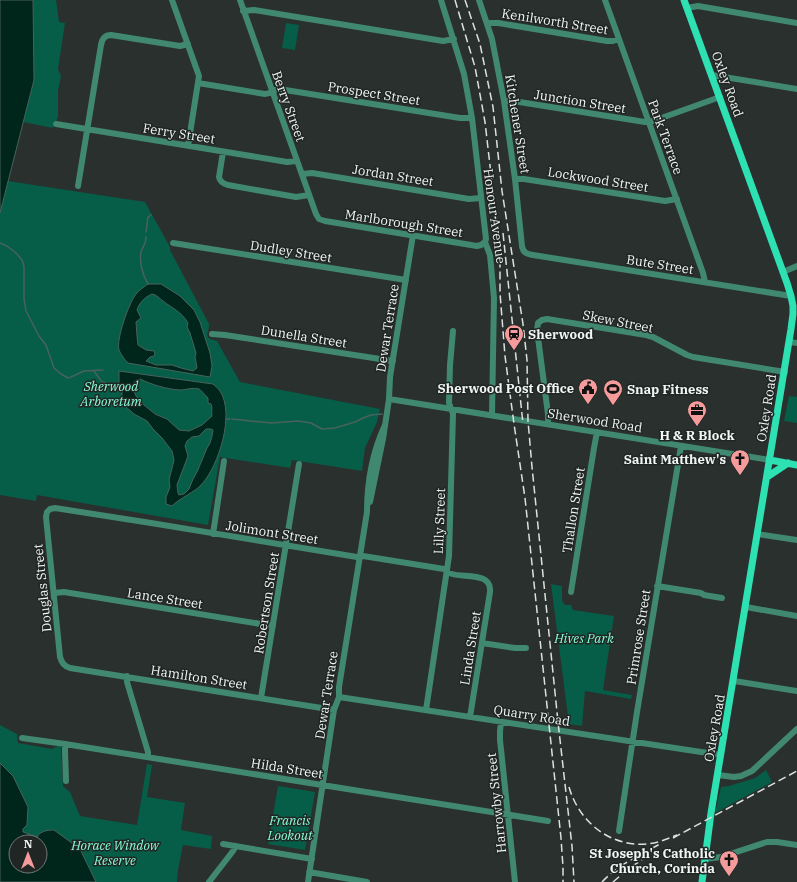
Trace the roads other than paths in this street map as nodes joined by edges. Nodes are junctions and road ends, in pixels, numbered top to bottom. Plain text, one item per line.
1 (172, 0) edge
2 (240, 0) edge
3 (441, 0) edge
4 (479, 0) edge
5 (605, 0) edge
6 (684, 0) edge
7 (687, 8) junction
8 (243, 11) junction
9 (487, 23) junction
10 (797, 23) edge
11 (454, 39) junction
12 (619, 39) junction
13 (188, 44) junction
14 (712, 75) junction
15 (198, 83) junction
16 (797, 89) edge
17 (272, 92) junction
18 (720, 97) junction
19 (504, 101) junction
20 (472, 118) junction
21 (649, 122) junction
22 (56, 124) dead end
23 (87, 130) junction
24 (188, 146) junction
25 (224, 152) junction
26 (297, 161) junction
27 (302, 174) junction
28 (515, 179) junction
29 (78, 186) dead end
30 (309, 195) junction
31 (481, 198) junction
32 (677, 199) junction
33 (320, 219) joint
34 (413, 235) junction
35 (485, 242) junction
36 (173, 243) dead end
37 (525, 253) joint
38 (797, 266) edge
39 (783, 272) junction
40 (406, 280) junction
41 (705, 282) junction
42 (791, 296) junction
43 (453, 331) dead end
44 (212, 334) dead end
45 (793, 342) edge
46 (393, 361) junction
47 (785, 372) junction
48 (389, 399) junction
49 (451, 408) junction
50 (492, 415) junction
51 (548, 424) junction
52 (597, 432) junction
53 (681, 446) junction
54 (770, 460) junction
55 (224, 461) dead end
56 (788, 463) junction
57 (299, 464) dead end
58 (797, 465) edge
59 (767, 477) junction
60 (48, 510) joint
61 (213, 534) junction
62 (758, 534) junction
63 (797, 540) edge
64 (286, 546) junction
65 (360, 556) junction
66 (447, 571) junction
67 (489, 583) joint
68 (657, 586) junction
69 (571, 592) dead end
70 (54, 593) junction
71 (722, 598) dead end
72 (746, 608) junction
73 (797, 616) edge
74 (273, 626) junction
75 (482, 643) junction
76 (526, 648) dead end
77 (63, 664) joint
78 (127, 676) junction
79 (734, 681) junction
80 (797, 691) edge
81 (339, 697) junction
82 (261, 698) junction
83 (334, 710) junction
84 (426, 710) junction
85 (470, 717) junction
86 (501, 722) junction
87 (797, 729) edge
88 (22, 738) dead end
89 (632, 742) junction
90 (65, 744) junction
91 (721, 756) junction
92 (148, 757) junction
93 (718, 775) junction
94 (66, 781) dead end
95 (323, 785) junction
96 (508, 814) junction
97 (548, 821) dead end
98 (619, 831) dead end
99 (223, 844) dead end
100 (797, 845) edge
101 (236, 846) junction
102 (312, 859) junction
103 (705, 859) junction
104 (309, 872) junction
105 (209, 882) edge
106 (308, 882) edge
107 (367, 882) edge
108 (515, 882) edge
109 (702, 882) edge

1 - 13 street
2 - 8 street, Berry Street
3 - 11 street, Honour Avenue
4 - 9 street, Kitchener Street
5 - 12 street, Park Terrace
6 - 7 main road, Oxley Road
7 - 10 street
7 - 14 main road, Oxley Road
8 - 11 street
8 - 17 street, Berry Street
9 - 12 street, Kenilworth Street
9 - 19 street, Kitchener Street
11 - 20 street, Honour Avenue
12 - 21 street, Park Terrace
13 - 15 street
13 - 23 street
14 - 16 street
14 - 18 main road, Oxley Road
15 - 17 street, Prospect Street
15 - 24 street
17 - 20 street, Prospect Street
17 - 26 street, Berry Street
18 - 21 street, Junction Street
18 - 39 main road, Oxley Road
19 - 21 street, Junction Street
19 - 28 street, Kitchener Street
20 - 31 street, Honour Avenue
21 - 32 street, Park Terrace
22 - 23 street, Ferry Street
23 - 24 street, Ferry Street
23 - 29 street
24 - 25 street, Ferry Street
25 - 26 street, Ferry Street
25 - 30 street
26 - 27 street, Berry Street
27 - 30 street, Berry Street
27 - 31 street, Jordan Street
28 - 32 street, Lockwood Street
28 - 37 street, Kitchener Street
30 - 33 street, Berry Street
31 - 35 street, Honour Avenue
32 - 41 street, Park Terrace
33 - 34 street, Marlborough Street
34 - 35 street, Marlborough Street
34 - 40 street, Dewar Terrace
35 - 50 street, Honour Avenue
36 - 40 street, Dudley Street
37 - 41 street, Bute Street
38 - 39 street
39 - 42 main road, Oxley Road
40 - 46 street, Dewar Terrace
41 - 42 street, Bute Street
42 - 45 main road, Oxley Road
43 - 49 street, Lilly Street
44 - 46 street, Dunella Street
45 - 47 main road, Oxley Road
46 - 48 street, Dewar Terrace
47 - 51 street, Skew Street
47 - 54 main road, Oxley Road
48 - 49 street, Sherwood Road
48 - 65 street, Dewar Terrace
49 - 50 street, Sherwood Road
49 - 66 street, Lilly Street
50 - 51 street, Sherwood Road
51 - 52 street, Sherwood Road
52 - 53 street, Sherwood Road
52 - 69 street, Thallon Street
53 - 54 street, Sherwood Road
53 - 68 street, Primrose Street
54 - 56 main road, Sherwood Road
54 - 59 main road, Oxley Road
55 - 61 street
56 - 58 main road, Sherwood Road
56 - 59 main road
57 - 64 street, Robertson Street
59 - 62 main road, Oxley Road
60 - 61 street, Jolimont Street
60 - 70 street, Douglas Street
61 - 64 street, Jolimont Street
62 - 63 street
62 - 72 main road, Oxley Road
64 - 65 street, Jolimont Street
64 - 74 street, Robertson Street
65 - 66 street, Jolimont Street
65 - 81 street, Dewar Terrace
66 - 67 street, Jolimont Street
66 - 84 street, Lilly Street
67 - 75 street, Linda Street
68 - 71 street
68 - 89 street, Primrose Street
70 - 74 street, Lance Street
70 - 77 street, Douglas Street
72 - 73 street
72 - 79 main road, Oxley Road
74 - 82 street, Robertson Street
75 - 76 street
75 - 85 street, Linda Street
77 - 78 street, Hamilton Street
78 - 82 street, Hamilton Street
78 - 92 street
79 - 80 street
79 - 91 main road, Oxley Road
81 - 83 street, Dewar Terrace
81 - 84 street, Quarry Road
82 - 83 street, Hamilton Street
83 - 95 street, Dewar Terrace
84 - 85 street, Quarry Road
85 - 86 street, Quarry Road
86 - 89 street, Quarry Road
86 - 96 street, Harrowby Street
87 - 93 street
88 - 90 street, Hilda Street
89 - 91 street, Quarry Road
89 - 98 street, Primrose Street
90 - 92 street, Hilda Street
90 - 94 street
91 - 93 main road, Oxley Road
92 - 95 street, Hilda Street
93 - 103 main road, Oxley Road
95 - 96 street, Hilda Street
95 - 102 street, Dewar Terrace
96 - 97 street, Hilda Street
96 - 108 street, Harrowby Street
99 - 101 street
100 - 103 street
101 - 102 street
101 - 105 street
102 - 104 street, Dewar Terrace
103 - 109 main road, Oxley Road
104 - 106 street, Dewar Terrace
104 - 107 street

